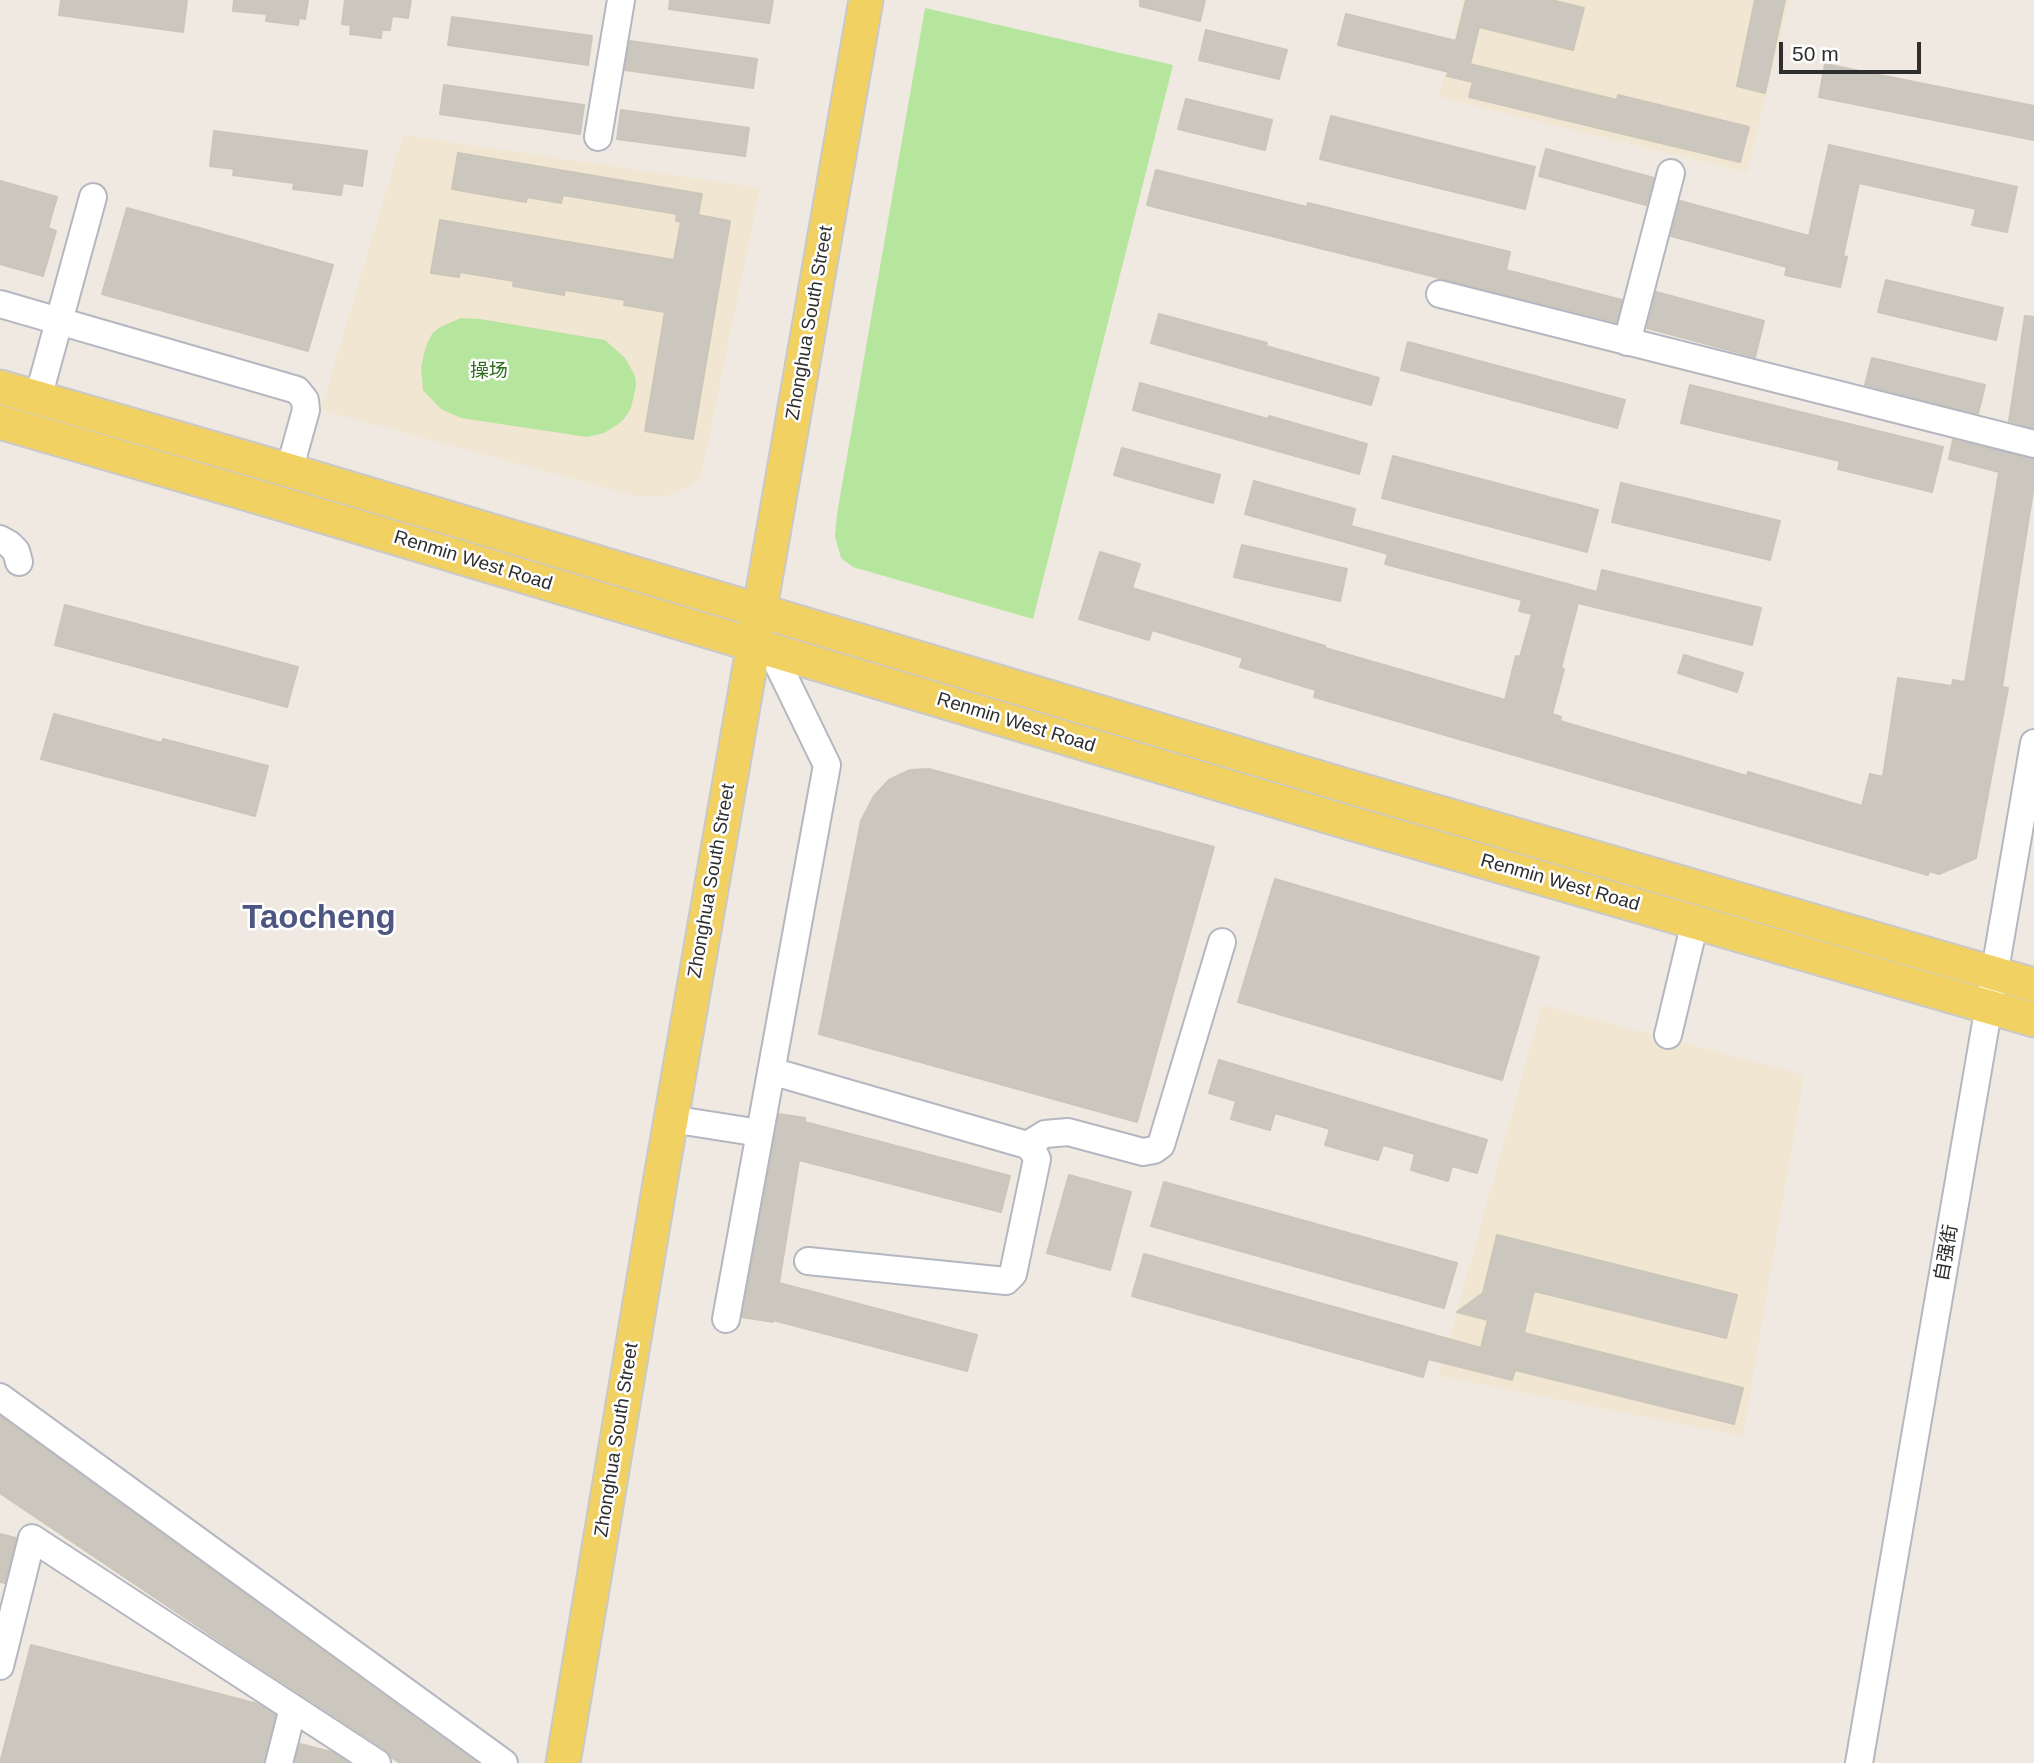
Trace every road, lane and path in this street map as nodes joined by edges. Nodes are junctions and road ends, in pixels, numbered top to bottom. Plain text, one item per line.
1 (621, 0) edge
2 (843, 0) edge
3 (866, 0) edge
4 (598, 137) dead end
5 (1671, 173) dead end
6 (93, 197) dead end
7 (1440, 294) dead end
8 (0, 304) edge
9 (59, 321) junction
10 (1628, 342) junction
11 (0, 387) edge
12 (38, 398) junction
13 (0, 422) edge
14 (2034, 444) edge
15 (289, 471) junction
16 (0, 539) edge
17 (19, 562) dead end
18 (749, 608) junction
19 (752, 644) junction
20 (2034, 743) edge
21 (1695, 922) junction
22 (1222, 942) dead end
23 (1995, 973) junction
24 (2034, 985) edge
25 (1989, 1007) junction
26 (2034, 1020) edge
27 (1668, 1034) dead end
28 (771, 1071) junction
29 (671, 1119) junction
30 (760, 1132) junction
31 (1027, 1146) junction
32 (808, 1261) dead end
33 (726, 1319) dead end
34 (0, 1396) edge
35 (0, 1666) edge
36 (293, 1708) junction
37 (279, 1763) edge
38 (377, 1763) edge
39 (504, 1763) edge
40 (541, 1763) edge
41 (563, 1763) edge
42 (1859, 1763) edge

1 - 4 street
2 - 18 main road, Zhonghua South Street
3 - 18 main road, Zhonghua South Street
5 - 10 street
6 - 9 street
7 - 10 street
8 - 9 street
9 - 12 street
9 - 15 street
10 - 14 street
11 - 12 main road, Renmin West Road
12 - 15 main road, Renmin West Road
13 - 19 main road, Renmin West Road
15 - 18 main road, Renmin West Road
16 - 17 street
18 - 19 main road, Zhonghua South Street
18 - 23 main road, Renmin West Road
19 - 21 main road, Renmin West Road
19 - 28 street
19 - 29 main road, Zhonghua South Street
19 - 40 main road, Zhonghua South Street
20 - 23 street, 自强街
21 - 25 main road, Renmin West Road
21 - 27 street
22 - 31 street
23 - 24 main road, Renmin West Road
23 - 25 street, 自强街
25 - 26 main road, Renmin West Road
25 - 42 street, 自强街
28 - 30 street
28 - 31 street
29 - 30 street
29 - 41 main road, Zhonghua South Street
30 - 33 street
31 - 32 street
34 - 39 street
35 - 36 street
36 - 37 street
36 - 38 street

